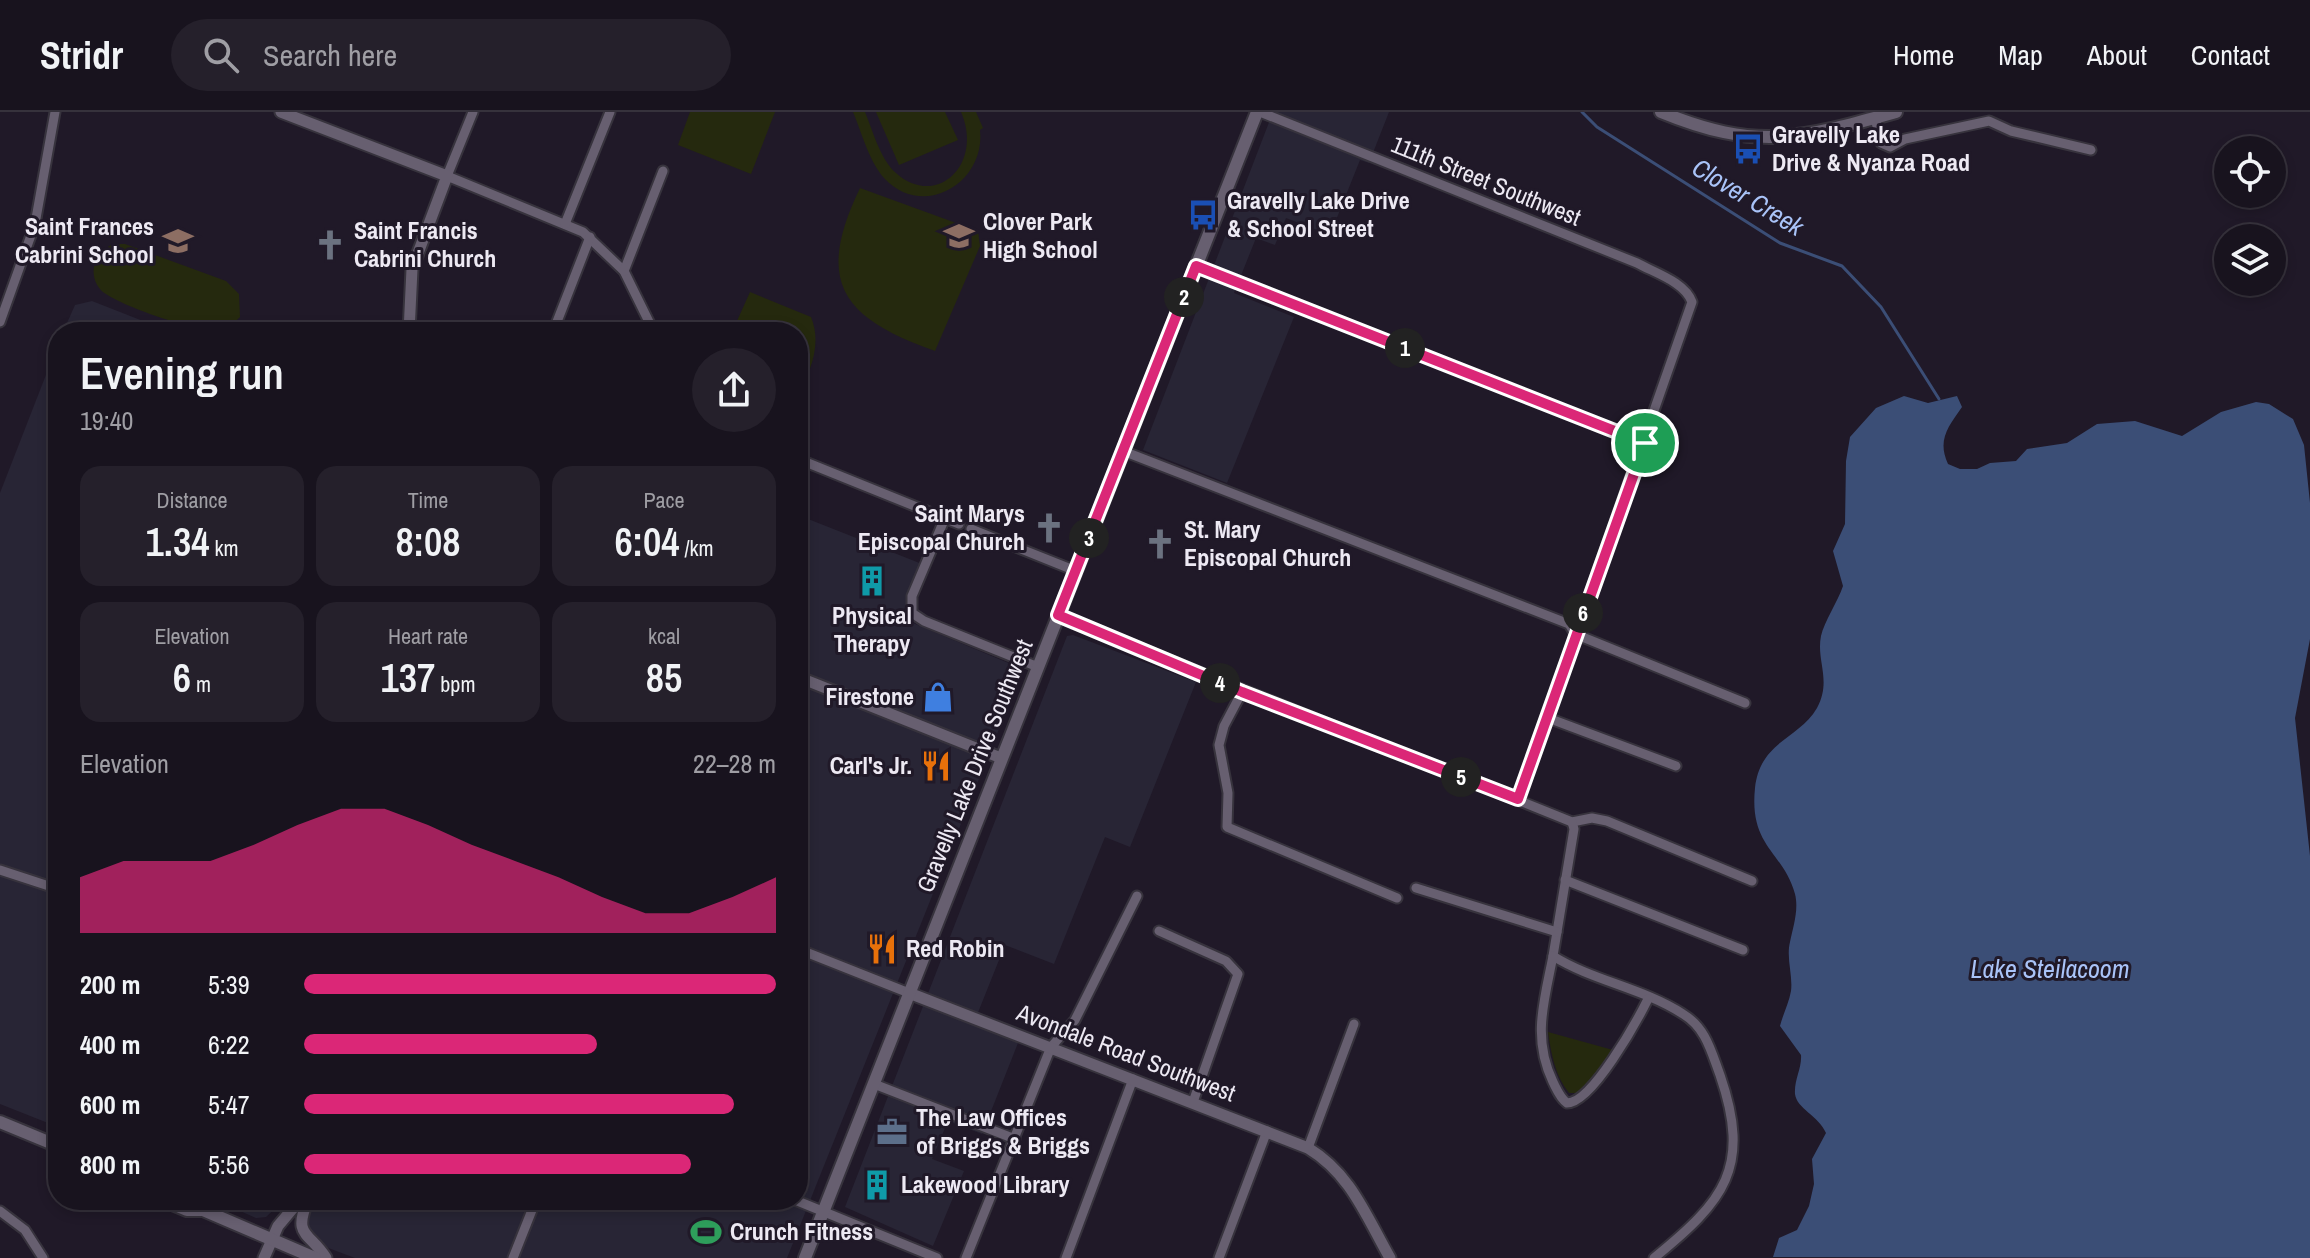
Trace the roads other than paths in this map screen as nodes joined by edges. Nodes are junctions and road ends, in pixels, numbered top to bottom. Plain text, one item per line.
1 (55, 112) edge
2 (281, 112) edge
3 (610, 112) edge
4 (1258, 112) edge
5 (1896, 112) edge
6 (468, 113) edge
7 (1665, 113) edge
8 (1875, 118) junction
9 (2091, 150) dead end
10 (663, 171) dead end
11 (447, 176) junction
12 (565, 224) junction
13 (590, 237) junction
14 (1196, 266) junction
15 (624, 271) junction
16 (0, 322) edge
17 (409, 322) edge
18 (557, 322) edge
19 (649, 322) edge
20 (1645, 443) junction
21 (1123, 451) junction
22 (808, 463) edge
23 (945, 518) junction
24 (959, 524) dead end
25 (971, 529) dead end
26 (1076, 571) junction
27 (1058, 615) junction
28 (1575, 634) junction
29 (1038, 667) junction
30 (808, 681) edge
31 (1242, 692) junction
32 (1745, 703) dead end
33 (1548, 718) junction
34 (1001, 758) junction
35 (1676, 766) dead end
36 (1518, 799) junction
37 (1572, 822) junction
38 (0, 870) edge
39 (1565, 880) junction
40 (1752, 881) dead end
41 (48, 886) edge
42 (1416, 888) dead end
43 (1137, 896) dead end
44 (1397, 898) dead end
45 (1159, 931) dead end
46 (1557, 932) junction
47 (1743, 950) dead end
48 (808, 953) edge
49 (1553, 956) junction
50 (909, 993) junction
51 (1648, 999) junction
52 (1354, 1024) dead end
53 (1051, 1047) junction
54 (1133, 1079) junction
55 (874, 1084) junction
56 (1193, 1102) junction
57 (0, 1122) edge
58 (1267, 1131) junction
59 (1015, 1139) junction
60 (48, 1142) edge
61 (1308, 1148) junction
62 (808, 1206) edge
63 (209, 1210) edge
64 (292, 1210) edge
65 (305, 1210) edge
66 (532, 1210) edge
67 (0, 1211) edge
68 (823, 1214) junction
69 (272, 1240) junction
70 (43, 1258) edge
71 (264, 1258) edge
72 (315, 1258) edge
73 (326, 1258) edge
74 (513, 1258) edge
75 (805, 1258) edge
76 (937, 1258) edge
77 (966, 1258) edge
78 (1066, 1258) edge
79 (1219, 1258) edge
80 (1390, 1258) edge
81 (1654, 1258) edge

1 - 16 street
2 - 11 street
3 - 12 street
4 - 14 main road, Gravelly Lake Drive Southwest
4 - 20 street, 111th Street Southwest
5 - 8 main road
6 - 11 street
7 - 8 main road
8 - 9 street
10 - 15 street
11 - 12 street
11 - 17 street
12 - 13 street
13 - 15 street
13 - 18 street
14 - 20 street
14 - 21 main road, Gravelly Lake Drive Southwest
15 - 19 street
20 - 28 street
21 - 26 main road, Gravelly Lake Drive Southwest
21 - 28 street
22 - 23 street
23 - 24 street
23 - 29 street
25 - 26 street
26 - 27 main road, Gravelly Lake Drive Southwest
27 - 29 main road, Gravelly Lake Drive Southwest
27 - 31 street
28 - 32 street
28 - 33 street
29 - 34 main road, Gravelly Lake Drive Southwest
30 - 34 street
31 - 36 street
31 - 44 street
33 - 35 street
33 - 36 street
34 - 50 main road, Gravelly Lake Drive Southwest
36 - 37 street
37 - 39 street
37 - 40 street
38 - 41 street
39 - 46 street
39 - 47 street
42 - 46 street
43 - 53 street
45 - 56 street
46 - 49 street
48 - 50 street, Avondale Road Southwest
49 - 51 street
49 - 51 street
50 - 53 street, Avondale Road Southwest
50 - 55 main road, Gravelly Lake Drive Southwest
51 - 81 street
52 - 61 street
53 - 54 street, Avondale Road Southwest
53 - 59 street
54 - 56 street, Avondale Road Southwest
54 - 78 street
55 - 59 street
55 - 68 main road, Gravelly Lake Drive Southwest
56 - 58 street, Avondale Road Southwest
57 - 60 main road
58 - 61 street, Avondale Road Southwest
58 - 79 street
59 - 77 street
61 - 80 street, Avondale Road Southwest
62 - 68 street
63 - 69 main road
64 - 69 street
65 - 73 street
66 - 74 street
67 - 70 street
68 - 75 main road, Gravelly Lake Drive Southwest
68 - 76 street
69 - 71 street
69 - 72 main road

